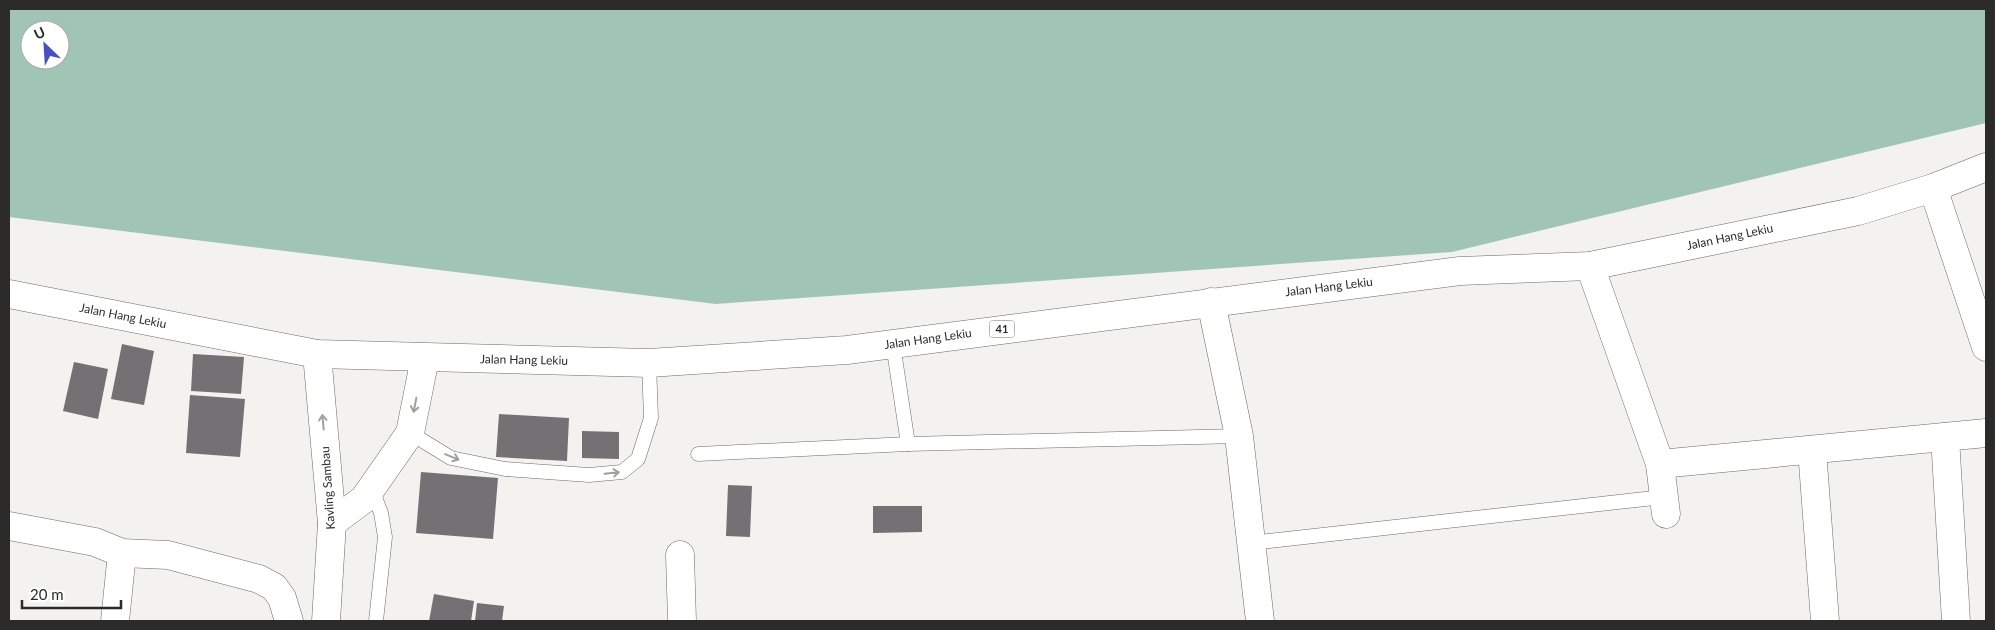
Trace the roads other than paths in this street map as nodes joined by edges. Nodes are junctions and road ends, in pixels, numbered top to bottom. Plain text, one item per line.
1 (1986, 167) edge
2 (1933, 188) junction
3 (1590, 266) junction
4 (9, 294) edge
5 (1211, 302) junction
6 (893, 344) junction
7 (1986, 347) edge
8 (317, 354) junction
9 (425, 358) junction
10 (649, 363) junction
11 (410, 433) junction
12 (1986, 433) edge
13 (1239, 436) junction
14 (1945, 437) junction
15 (908, 444) junction
16 (1812, 450) junction
17 (698, 454) dead end
18 (1660, 464) junction
19 (371, 487) junction
20 (1665, 505) joint
21 (332, 523) junction
22 (9, 526) edge
23 (1251, 543) junction
24 (122, 553) junction
25 (680, 555) dead end
26 (115, 621) edge
27 (289, 621) edge
28 (326, 621) edge
29 (376, 621) edge
30 (682, 621) edge
31 (1260, 621) edge
32 (1826, 621) edge
33 (1956, 621) edge

1 - 2 main road, Jalan Hang Lekiu / 41
2 - 3 main road, Jalan Hang Lekiu / 41
2 - 7 main road
3 - 5 main road, Jalan Hang Lekiu / 41
3 - 18 main road
4 - 8 main road, Jalan Hang Lekiu / 41
5 - 6 main road, Jalan Hang Lekiu / 41
5 - 13 main road
6 - 10 main road, Jalan Hang Lekiu / 41
6 - 15 lane
8 - 9 main road, Jalan Hang Lekiu / 41
21 -> 8 main road, Kavling Sambau
9 - 10 main road, Jalan Hang Lekiu / 41
9 -> 11 main road
11 -> 10 lane
11 - 19 main road
12 - 14 main road
13 - 15 lane
13 - 23 main road
14 - 16 main road
14 - 33 main road
15 - 17 lane
16 - 18 main road
16 - 32 main road
18 - 20 main road
19 - 21 main road
19 - 29 lane
20 - 23 lane
21 - 28 main road, Kavling Sambau
22 - 24 main road
23 - 31 main road
24 - 26 main road
24 - 27 main road
25 - 30 main road

